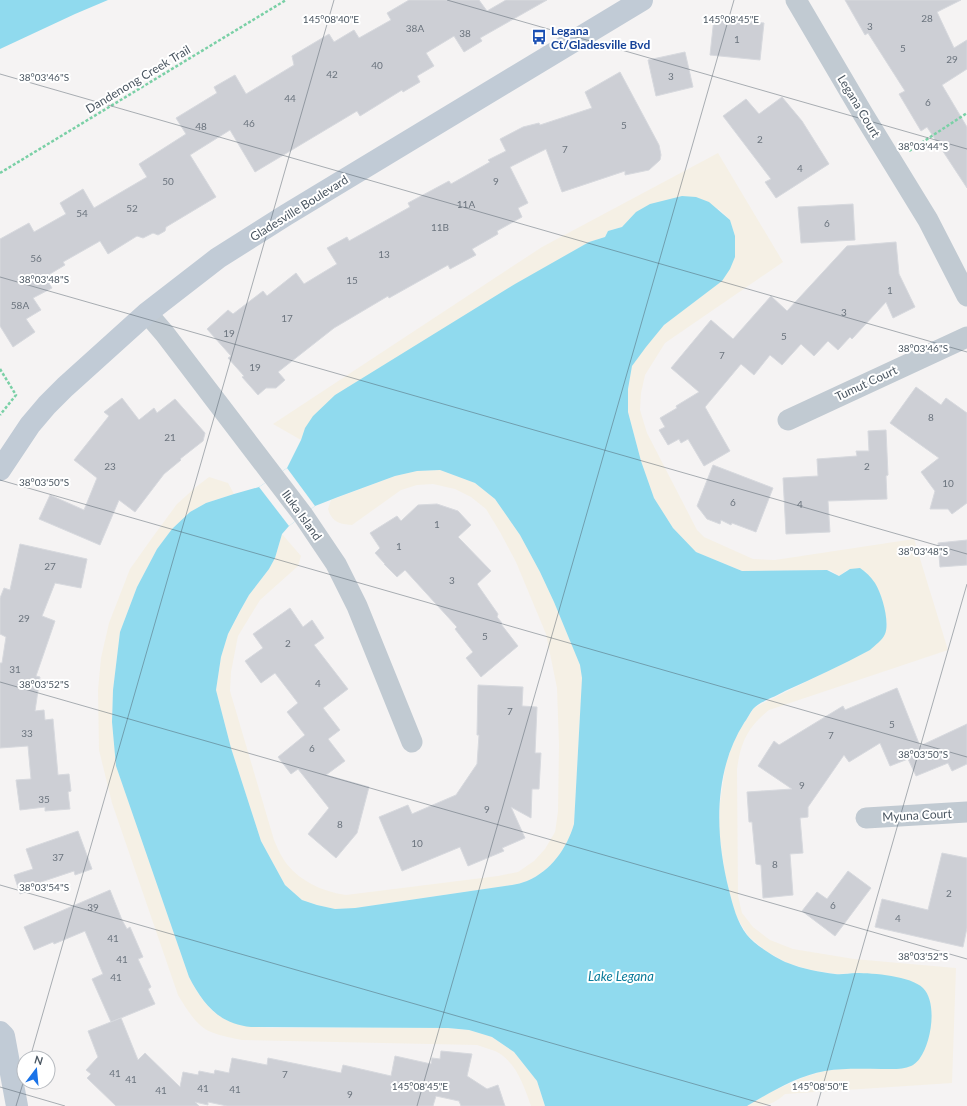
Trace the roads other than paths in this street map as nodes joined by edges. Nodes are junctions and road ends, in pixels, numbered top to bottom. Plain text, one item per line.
1 (642, 0) edge
2 (796, 0) edge
3 (967, 296) edge
4 (147, 313) junction
5 (967, 337) edge
6 (788, 420) dead end
7 (0, 470) edge
8 (412, 742) dead end
9 (967, 812) edge
10 (866, 818) dead end
11 (0, 1032) edge
12 (16, 1106) edge

1 - 4 main road, Gladesville Boulevard
2 - 3 street, Legana Court
4 - 7 main road, Gladesville Boulevard
4 - 8 street, Iluka Island
5 - 6 street, Tumut Court
9 - 10 street, Myuna Court
11 - 12 main road

